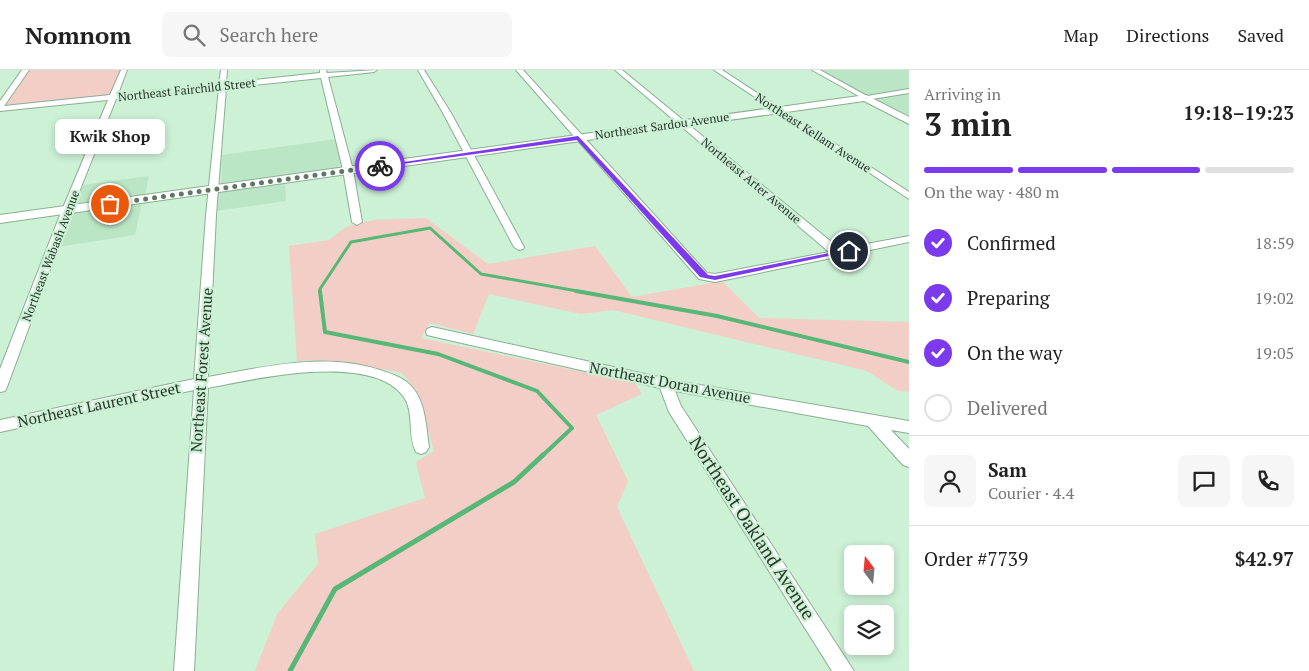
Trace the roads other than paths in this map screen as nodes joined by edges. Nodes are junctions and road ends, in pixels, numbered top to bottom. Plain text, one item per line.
1 (26, 70) edge
2 (124, 70) edge
3 (224, 70) edge
4 (374, 70) edge
5 (421, 70) edge
6 (519, 70) edge
7 (618, 70) edge
8 (717, 70) edge
9 (815, 70) edge
10 (324, 73) edge
11 (222, 86) junction
12 (909, 91) edge
13 (113, 97) junction
14 (866, 98) junction
15 (0, 108) edge
16 (778, 110) junction
17 (909, 121) edge
18 (683, 123) junction
19 (578, 138) junction
20 (468, 153) junction
21 (348, 170) junction
22 (214, 189) junction
23 (909, 196) edge
24 (68, 209) junction
25 (0, 219) edge
26 (357, 222) dead end
27 (909, 239) edge
28 (519, 247) dead end
29 (838, 253) junction
30 (706, 277) joint
31 (432, 332) dead end
32 (665, 383) junction
33 (200, 384) junction
34 (0, 387) edge
35 (872, 420) junction
36 (0, 426) edge
37 (909, 426) edge
38 (421, 447) dead end
39 (909, 460) edge
40 (184, 671) edge
41 (844, 671) edge

1 - 15 street
2 - 13 street, Northeast Wabash Avenue
3 - 11 street, Northeast Forest Avenue
4 - 10 street, Northeast Fairchild Street
5 - 20 street
6 - 19 street
7 - 18 street, Northeast Arter Avenue
8 - 16 street, Northeast Kellam Avenue
9 - 14 street
10 - 11 street, Northeast Fairchild Street
10 - 21 street
11 - 13 street, Northeast Fairchild Street
11 - 22 street, Northeast Forest Avenue
12 - 14 street, Northeast Sardou Avenue
13 - 15 street, Northeast Fairchild Street
13 - 24 street, Northeast Wabash Avenue
14 - 16 main road, Northeast Sardou Avenue
14 - 17 main road
16 - 18 main road, Northeast Sardou Avenue
16 - 23 street, Northeast Kellam Avenue
18 - 19 main road, Northeast Sardou Avenue
18 - 29 street, Northeast Arter Avenue
19 - 20 main road, Northeast Sardou Avenue
19 - 30 street
20 - 21 main road, Northeast Sardou Avenue
20 - 28 street
21 - 22 main road, Northeast Sardou Avenue
21 - 26 street
22 - 24 main road, Northeast Sardou Avenue
22 - 33 street, Northeast Forest Avenue
24 - 25 main road, Northeast Sardou Avenue
24 - 34 street, Northeast Wabash Avenue
27 - 29 street
29 - 30 street
31 - 32 street, Northeast Doran Avenue
32 - 35 street, Northeast Doran Avenue
32 - 41 street, Northeast Oakland Avenue
33 - 36 street, Northeast Laurent Street
33 - 38 street, Northeast Laurent Street
33 - 40 street, Northeast Forest Avenue
35 - 37 street, Northeast Doran Avenue
35 - 39 street

